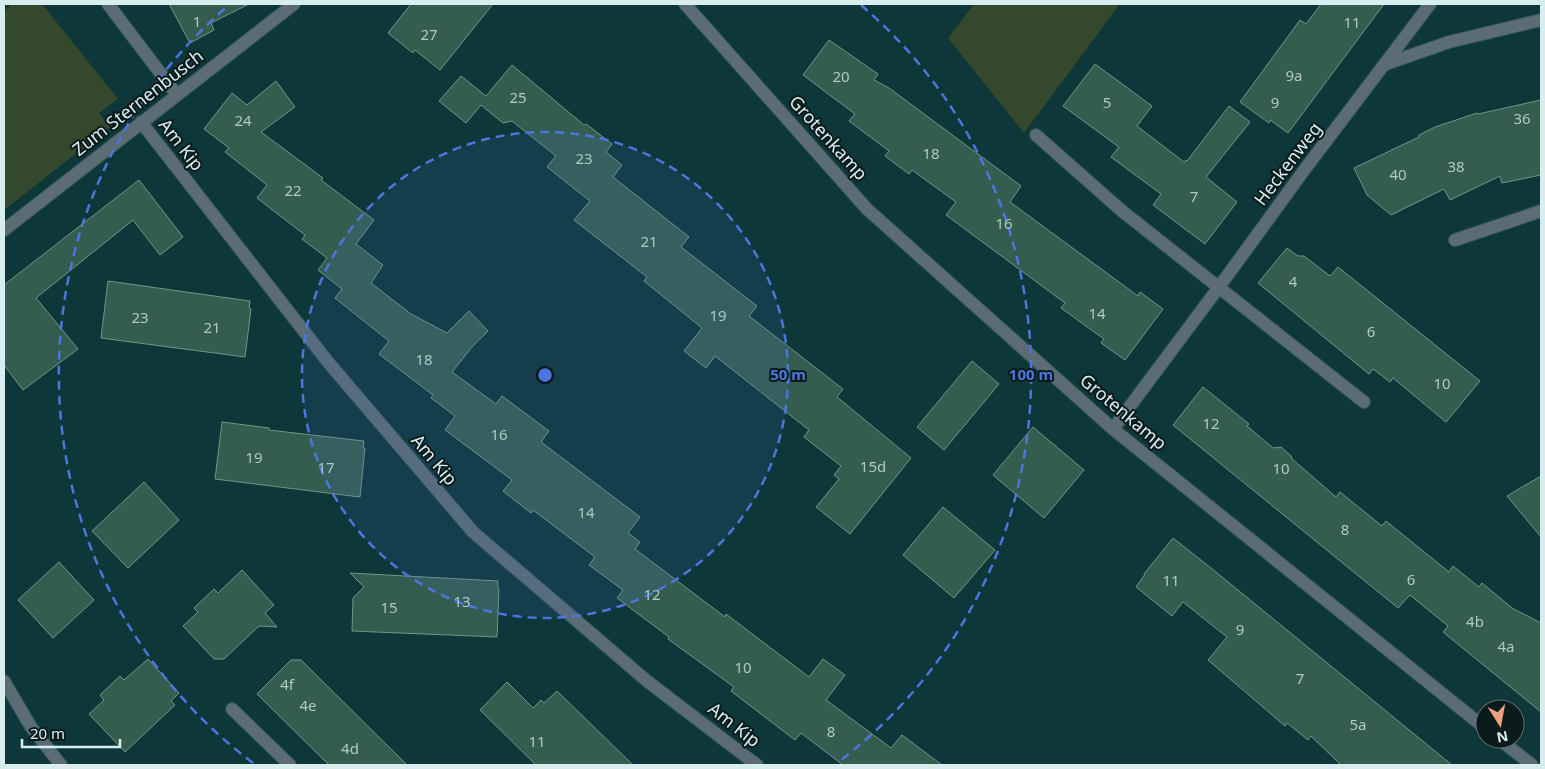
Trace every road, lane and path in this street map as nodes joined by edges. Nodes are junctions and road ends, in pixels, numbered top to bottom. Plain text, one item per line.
1 (294, 4) edge
2 (685, 4) edge
3 (1430, 4) edge
4 (104, 5) edge
5 (1541, 20) edge
6 (1386, 64) junction
7 (176, 95) junction
8 (141, 122) junction
9 (1036, 134) dead end
10 (1541, 211) edge
11 (4, 230) edge
12 (1454, 240) dead end
13 (1220, 287) junction
14 (1364, 402) dead end
15 (1113, 428) junction
16 (4, 680) edge
17 (232, 709) dead end
18 (1475, 720) edge
19 (1512, 749) edge
20 (61, 765) edge
21 (290, 765) edge
22 (757, 765) edge
23 (1532, 765) edge

1 - 7 street, Zum Sternenbusch
2 - 15 street, Grotenkamp
3 - 6 street, Heckenweg
4 - 7 street
5 - 6 street
6 - 13 street, Heckenweg
7 - 8 street, Zum Sternenbusch
8 - 11 street, Zum Sternenbusch
8 - 22 street, Am Kip
9 - 13 street
10 - 12 street
13 - 14 street
13 - 15 street, Heckenweg
15 - 18 street, Grotenkamp
16 - 20 street
17 - 21 street
19 - 23 street

